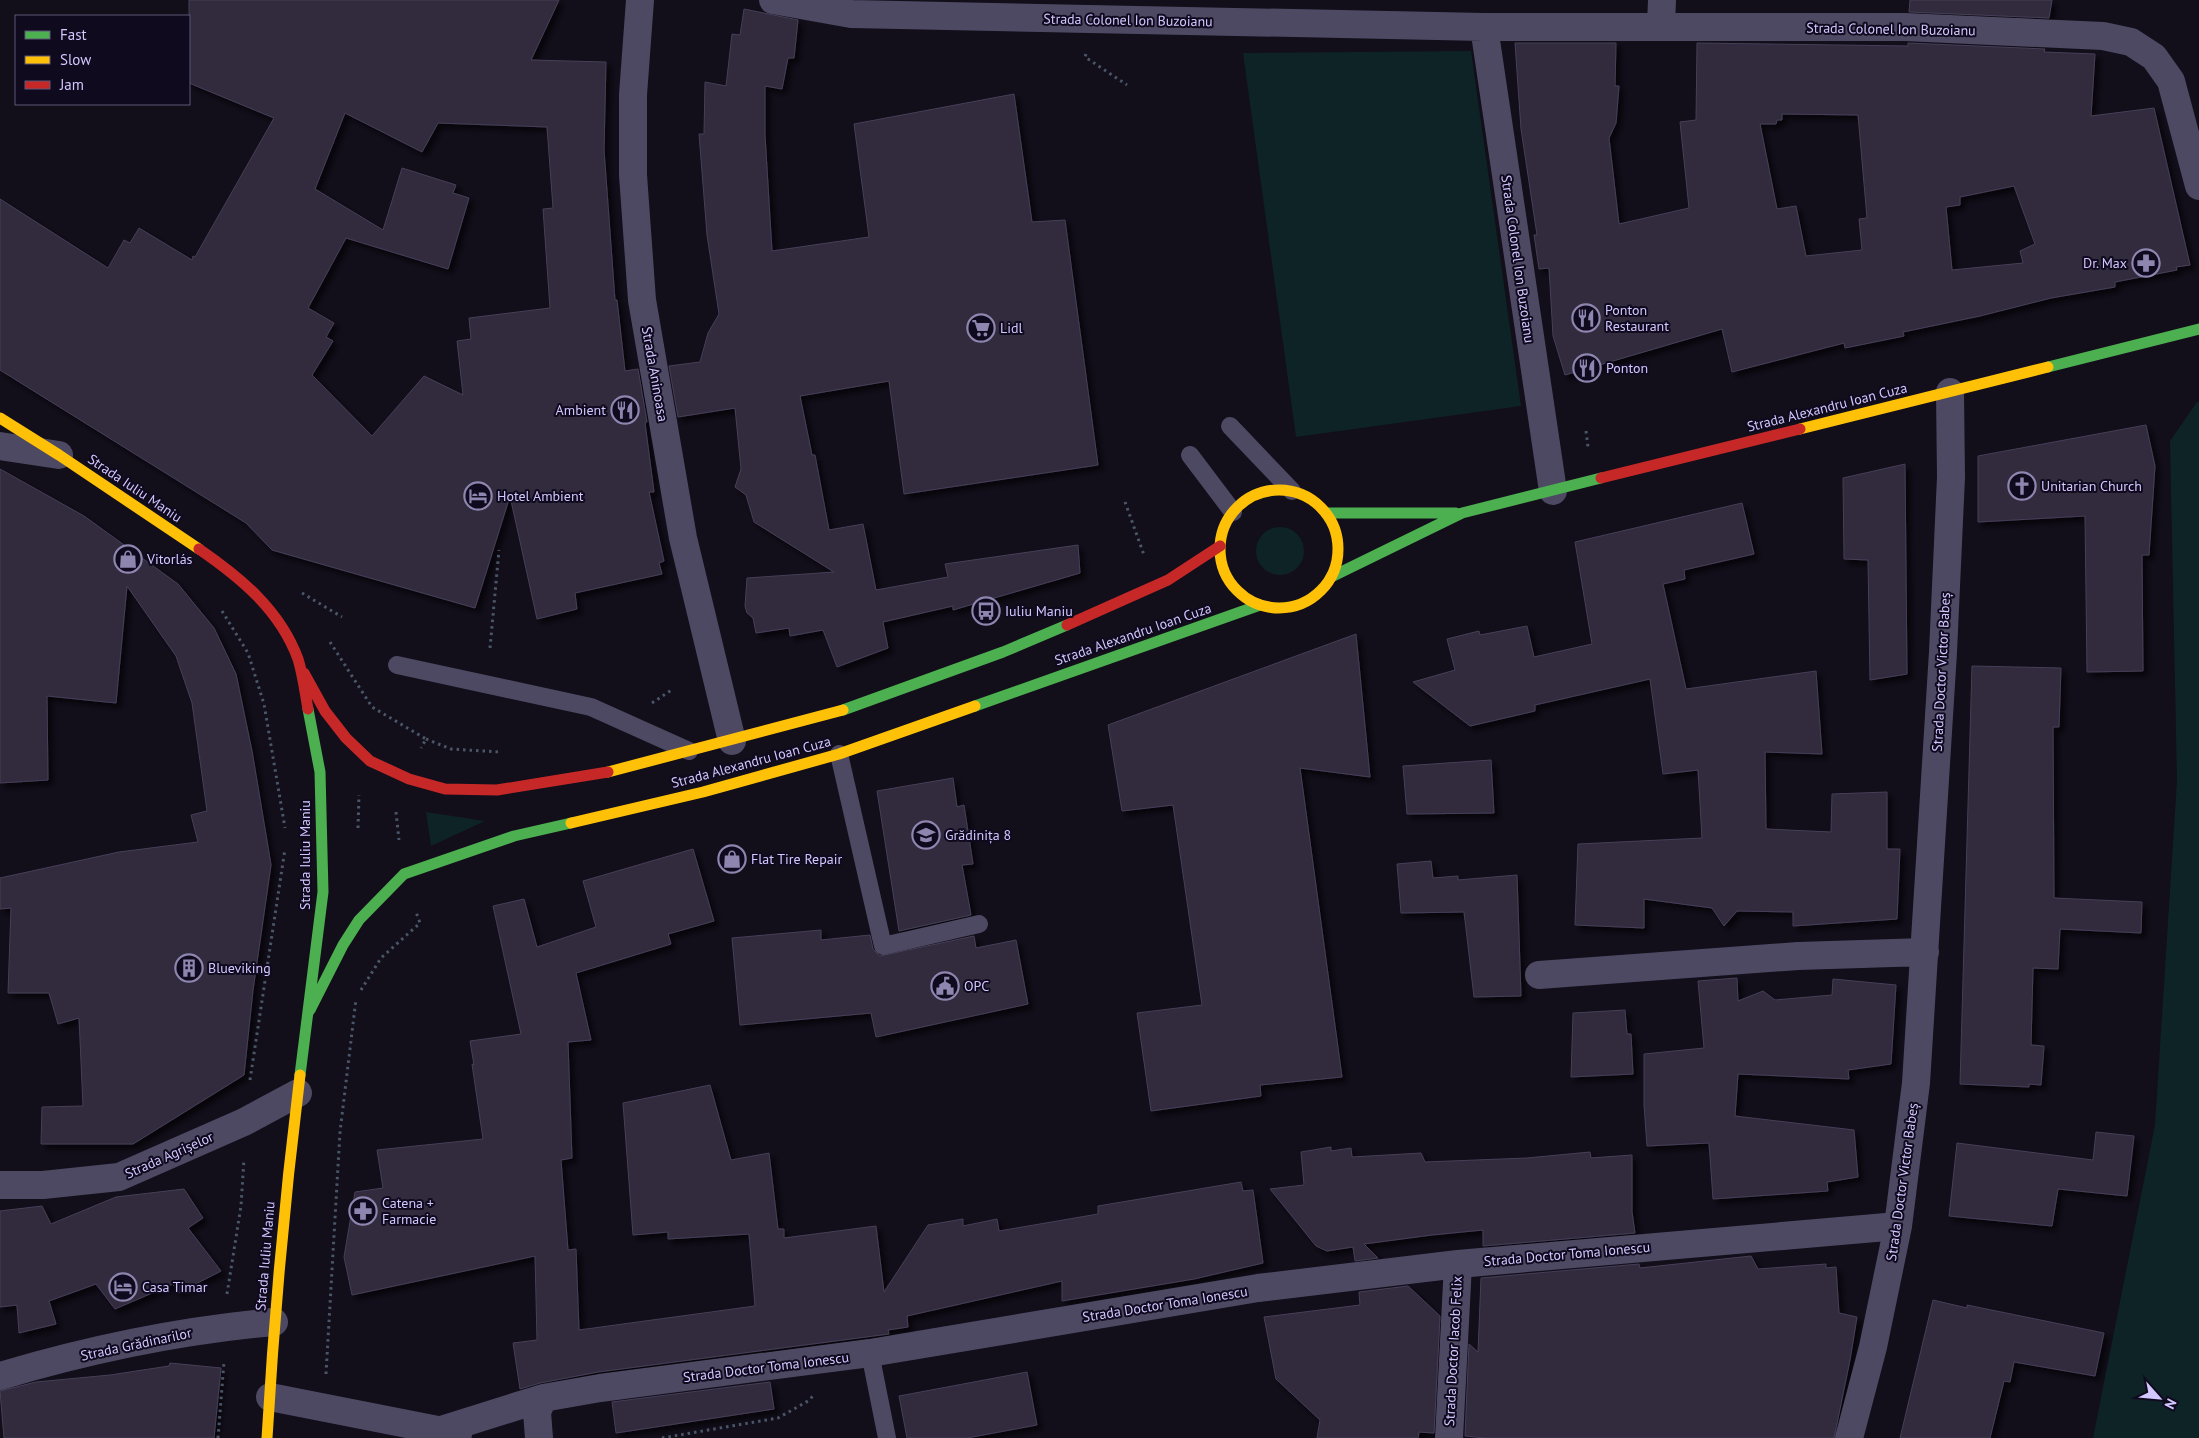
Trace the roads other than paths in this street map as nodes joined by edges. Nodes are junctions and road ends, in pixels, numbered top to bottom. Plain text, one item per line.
1 (640, 0) edge
2 (773, 0) edge
3 (1112, 13) edge
4 (1661, 13) edge
5 (1484, 27) junction
6 (2199, 186) edge
7 (2199, 329) edge
8 (1950, 392) junction
9 (0, 418) edge
10 (1230, 426) dead end
11 (0, 446) edge
12 (59, 455) junction
13 (1190, 455) dead end
14 (1292, 491) junction
15 (1553, 491) junction
16 (1232, 512) junction
17 (1326, 513) junction
18 (1462, 513) junction
19 (1220, 546) junction
20 (1331, 577) junction
21 (1260, 605) junction
22 (298, 660) junction
23 (398, 665) dead end
24 (732, 741) junction
25 (689, 751) junction
26 (839, 754) junction
27 (979, 924) dead end
28 (1925, 952) junction
29 (1538, 975) dead end
30 (309, 1012) junction
31 (298, 1094) junction
32 (0, 1185) edge
33 (1898, 1226) junction
34 (1458, 1264) junction
35 (274, 1322) junction
36 (862, 1354) junction
37 (0, 1376) edge
38 (270, 1397) junction
39 (543, 1398) junction
40 (441, 1430) junction
41 (267, 1438) edge
42 (477, 1438) edge
43 (539, 1438) edge
44 (887, 1438) edge
45 (1449, 1438) edge
46 (1849, 1438) edge

1 - 24 street, Strada Aninoasa
2 - 3 street, Strada Colonel Ion Buzoianu
3 - 5 street, Strada Colonel Ion Buzoianu
4 - 5 street, Strada Colonel Ion Buzoianu
4 - 6 street, Strada Colonel Ion Buzoianu
5 - 15 street, Strada Colonel Ion Buzoianu
7 - 8 street, Strada Alexandru Ioan Cuza
8 - 15 street, Strada Alexandru Ioan Cuza
8 - 28 street, Strada Doctor Victor Babeș
9 - 12 street, Strada Iuliu Maniu
10 - 14 lane
11 - 12 street
12 - 22 street, Strada Iuliu Maniu
13 - 16 lane
14 - 16 street
14 - 17 street, Strada Alexandru Ioan Cuza
15 - 18 street, Strada Alexandru Ioan Cuza
16 - 19 street, Strada Alexandru Ioan Cuza
17 - 18 street, Strada Alexandru Ioan Cuza
17 - 20 street, Strada Alexandru Ioan Cuza
18 - 20 street, Strada Alexandru Ioan Cuza
19 - 21 street, Strada Alexandru Ioan Cuza
19 - 24 street, Strada Alexandru Ioan Cuza
20 - 21 street, Strada Alexandru Ioan Cuza
21 - 26 street, Strada Alexandru Ioan Cuza
22 - 25 street, Strada Alexandru Ioan Cuza
22 - 30 street, Strada Iuliu Maniu
23 - 25 lane
24 - 25 street, Strada Alexandru Ioan Cuza
26 - 27 lane
26 - 30 street, Strada Alexandru Ioan Cuza
28 - 29 street
28 - 33 street, Strada Doctor Victor Babeș
30 - 31 street, Strada Iuliu Maniu
31 - 32 street, Strada Agrișelor
31 - 35 street, Strada Iuliu Maniu
33 - 34 street, Strada Doctor Toma Ionescu
33 - 46 street, Strada Doctor Victor Babeș
34 - 36 street, Strada Doctor Toma Ionescu
34 - 45 street, Strada Doctor Iacob Felix
35 - 37 street, Strada Grădinarilor
35 - 38 street, Strada Iuliu Maniu
36 - 39 street, Strada Doctor Toma Ionescu
36 - 44 lane
38 - 40 street
38 - 41 street, Strada Iuliu Maniu
39 - 40 street, Strada Doctor Toma Ionescu
39 - 43 street
40 - 42 street

